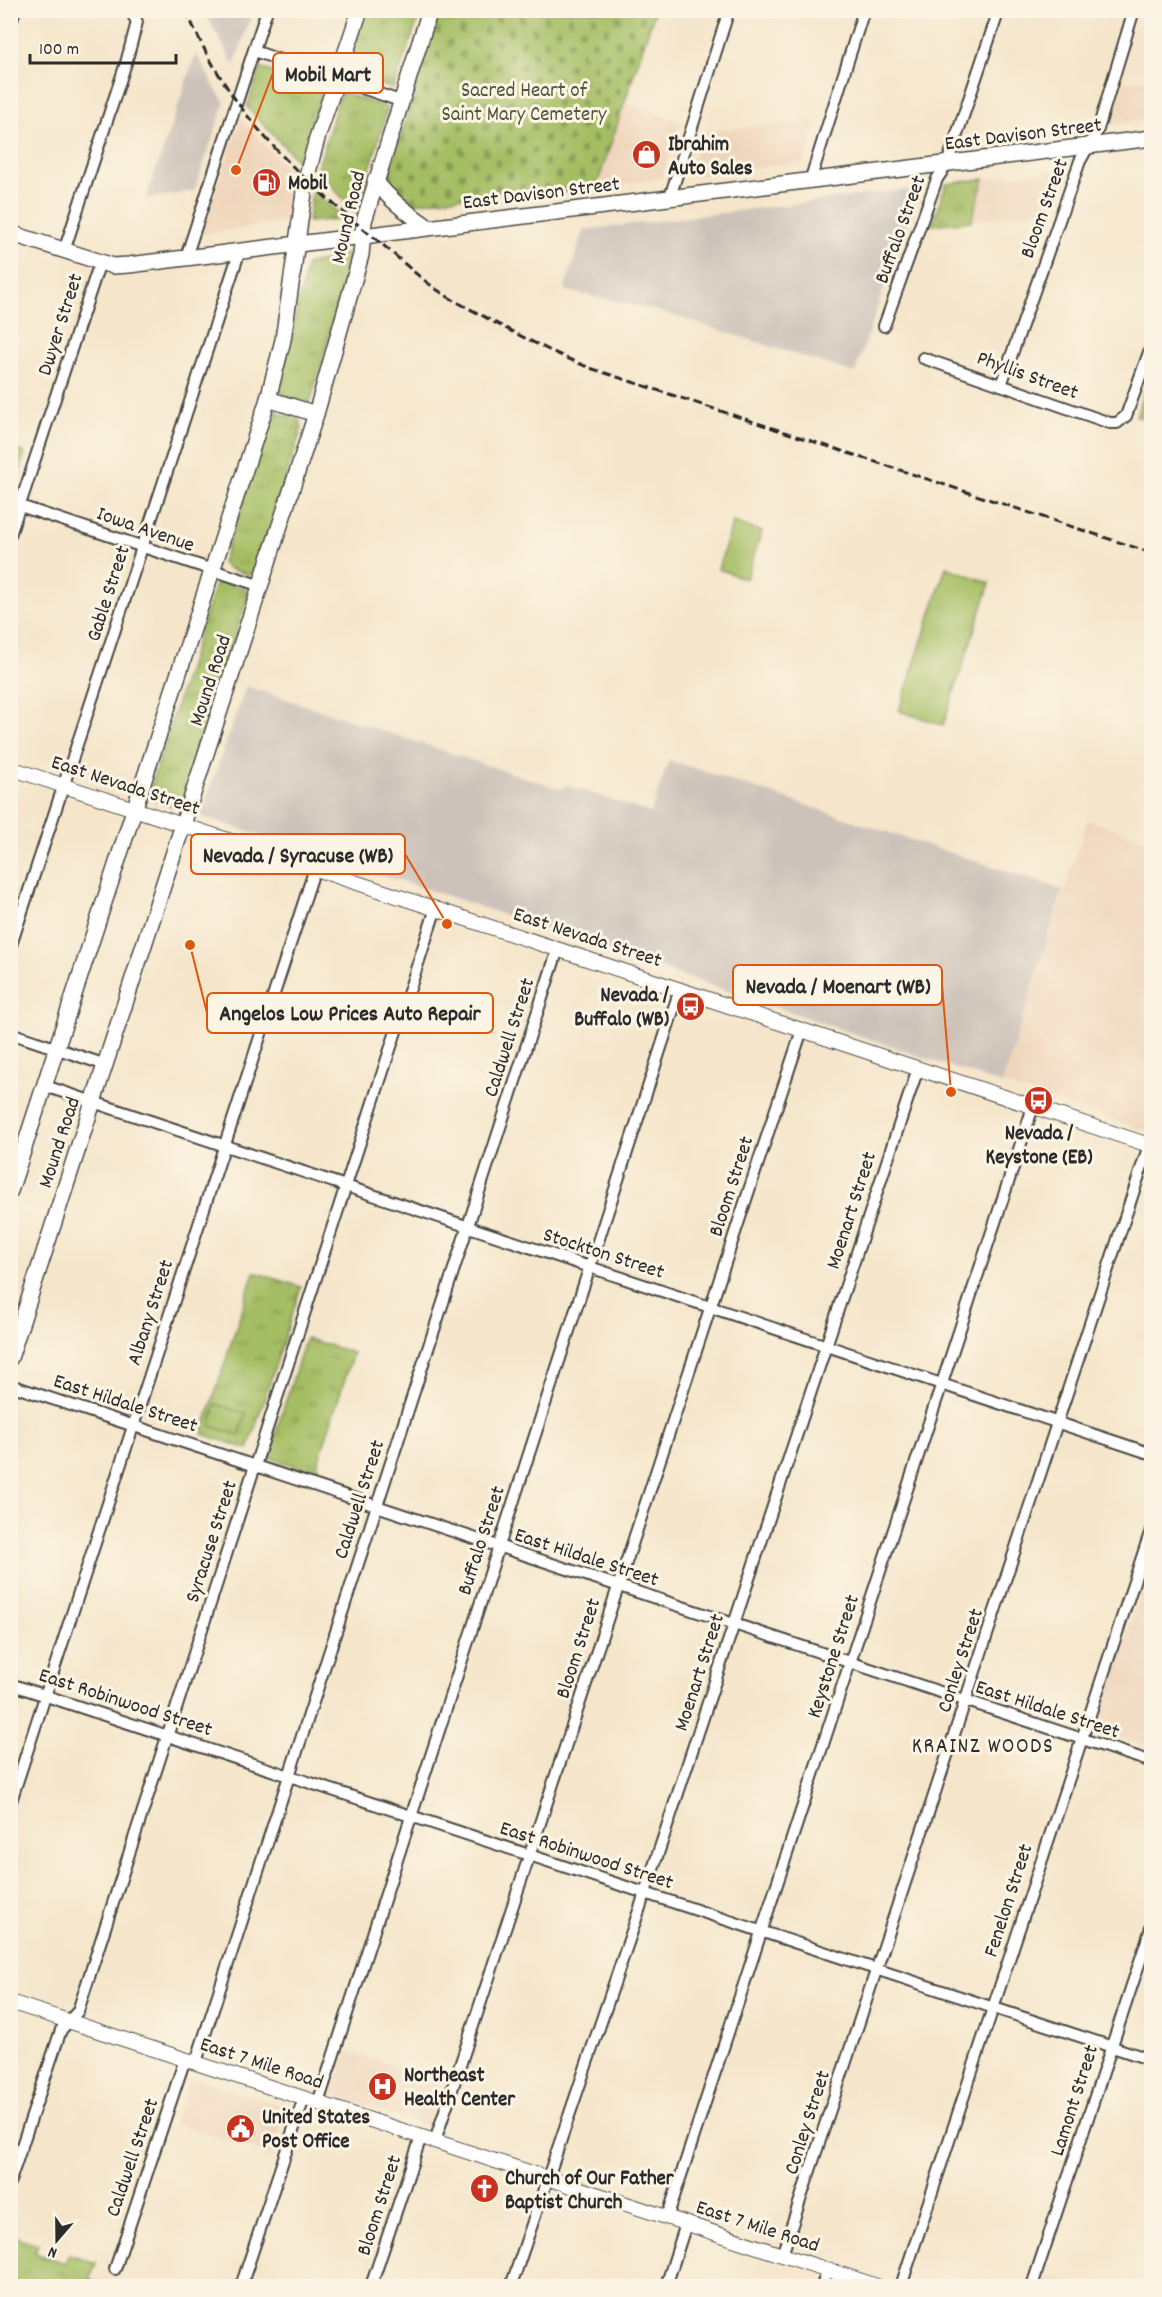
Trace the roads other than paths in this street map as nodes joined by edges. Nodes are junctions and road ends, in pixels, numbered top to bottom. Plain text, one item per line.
1 (15, 10) edge
2 (130, 10) edge
3 (267, 10) edge
4 (360, 10) edge
5 (430, 10) edge
6 (729, 10) edge
7 (864, 10) edge
8 (999, 10) edge
9 (1134, 10) edge
10 (10, 25) edge
11 (254, 51) junction
12 (338, 80) junction
13 (400, 101) junction
14 (1152, 138) edge
15 (1089, 146) junction
16 (947, 164) junction
17 (375, 180) junction
18 (810, 181) junction
19 (670, 197) junction
20 (428, 227) junction
21 (10, 233) edge
22 (361, 237) junction
23 (297, 244) junction
24 (240, 250) junction
25 (64, 251) junction
26 (186, 257) junction
27 (100, 262) junction
28 (884, 326) dead end
29 (1152, 344) edge
30 (922, 358) dead end
31 (1001, 385) junction
32 (268, 399) junction
33 (316, 414) junction
34 (20, 506) junction
35 (10, 535) edge
36 (142, 547) junction
37 (214, 571) junction
38 (261, 586) junction
39 (10, 768) edge
40 (64, 785) junction
41 (136, 809) junction
42 (184, 824) junction
43 (315, 868) junction
44 (436, 908) junction
45 (10, 948) edge
46 (558, 949) junction
47 (680, 989) junction
48 (802, 1030) junction
49 (10, 1033) edge
50 (58, 1048) junction
51 (106, 1065) junction
52 (921, 1070) junction
53 (45, 1086) junction
54 (93, 1102) junction
55 (1033, 1107) junction
56 (223, 1145) junction
57 (1150, 1146) edge
58 (346, 1186) junction
59 (10, 1191) edge
60 (466, 1227) junction
61 (588, 1267) junction
62 (710, 1308) junction
63 (826, 1346) junction
64 (10, 1358) edge
65 (942, 1384) junction
66 (10, 1385) edge
67 (1058, 1423) junction
68 (133, 1425) junction
69 (1152, 1454) edge
70 (255, 1466) junction
71 (376, 1506) junction
72 (1152, 1527) edge
73 (498, 1547) junction
74 (618, 1586) junction
75 (734, 1624) junction
76 (850, 1663) junction
77 (10, 1684) edge
78 (45, 1695) junction
79 (966, 1701) junction
80 (167, 1736) junction
81 (1081, 1739) junction
82 (1152, 1762) edge
83 (289, 1776) junction
84 (10, 1804) edge
85 (411, 1816) junction
86 (529, 1855) junction
87 (645, 1893) junction
88 (1152, 1925) edge
89 (761, 1932) junction
90 (877, 1970) junction
91 (10, 2002) edge
92 (993, 2007) junction
93 (68, 2021) junction
94 (1111, 2046) junction
95 (1152, 2060) edge
96 (190, 2061) junction
97 (304, 2098) junction
98 (318, 2103) junction
99 (421, 2137) junction
100 (435, 2141) junction
101 (548, 2178) junction
102 (10, 2181) edge
103 (667, 2218) junction
104 (686, 2224) junction
105 (782, 2255) junction
106 (115, 2269) dead end
107 (827, 2270) junction
108 (241, 2286) edge
109 (371, 2286) edge
110 (511, 2286) edge
111 (666, 2286) edge
112 (822, 2286) edge
113 (877, 2286) edge
114 (901, 2286) edge
115 (1032, 2286) edge

1 - 10 street
2 - 25 street, Dwyer Street
3 - 11 street
4 - 12 main road, Mound Road
5 - 13 main road, Mound Road
6 - 19 street
7 - 18 street
8 - 16 street, Buffalo Street
9 - 15 street, Bloom Street
11 - 12 street
11 - 26 street
12 - 13 street
12 - 23 main road, Mound Road
13 - 17 main road, Mound Road
14 - 15 main road, East Davison Street
15 - 16 main road, East Davison Street
15 - 31 street, Bloom Street
16 - 18 main road, East Davison Street
16 - 28 street, Buffalo Street
17 - 20 main road
17 - 22 main road, Mound Road
18 - 19 main road, East Davison Street
19 - 20 main road, East Davison Street
20 - 22 main road, East Davison Street
21 - 25 main road, East Davison Street
22 - 23 main road, East Davison Street
22 - 33 main road, Mound Road
23 - 24 main road, East Davison Street
23 - 32 main road, Mound Road
24 - 26 main road, East Davison Street
24 - 36 street, Gable Street
25 - 27 main road, East Davison Street
26 - 27 main road, East Davison Street
27 - 34 street, Dwyer Street
29 - 31 street, Phyllis Street
30 - 31 street, Phyllis Street
32 - 33 main road
32 - 37 main road, Mound Road
33 - 38 main road, Mound Road
34 - 35 street, Dwyer Street
34 - 36 street, Iowa Avenue
36 - 37 street, Iowa Avenue
36 - 40 street, Gable Street
37 - 38 street, Iowa Avenue
37 - 41 main road, Mound Road
38 - 42 main road, Mound Road
39 - 40 street, East Nevada Street
40 - 41 street, East Nevada Street
40 - 45 street, Gable Street
41 - 42 street, East Nevada Street
41 - 50 main road, Mound Road
42 - 43 street, East Nevada Street
42 - 51 main road, Mound Road
43 - 44 street, East Nevada Street
43 - 56 street, Albany Street
44 - 46 street, East Nevada Street
44 - 58 street, Syracuse Street
46 - 47 street, East Nevada Street
46 - 60 street, Caldwell Street
47 - 48 street, East Nevada Street
47 - 61 street, Buffalo Street
48 - 52 street, East Nevada Street
48 - 62 street, Bloom Street
49 - 50 street
50 - 51 street
50 - 53 main road, Mound Road
51 - 54 main road, Mound Road
52 - 55 street, East Nevada Street
52 - 63 street, Moenart Street
53 - 54 street, Stockton Street
53 - 59 main road, Mound Road
54 - 56 street, Stockton Street
54 - 64 main road, Mound Road
55 - 57 street, East Nevada Street
55 - 65 street, Keystone Street
56 - 58 street, Stockton Street
56 - 68 street, Albany Street
57 - 67 street, Conley Street
58 - 60 street, Stockton Street
58 - 70 street, Syracuse Street
60 - 61 street, Stockton Street
60 - 71 street, Caldwell Street
61 - 62 street, Stockton Street
61 - 73 street, Buffalo Street
62 - 63 street, Stockton Street
62 - 74 street, Bloom Street
63 - 65 street, Stockton Street
63 - 75 street, Moenart Street
65 - 67 street, Stockton Street
65 - 76 street, Keystone Street
66 - 68 street, East Hildale Street
67 - 69 street, Stockton Street
67 - 79 street, Conley Street
68 - 70 street, East Hildale Street
68 - 78 street, Albany Street
70 - 71 street, East Hildale Street
70 - 80 street, Syracuse Street
71 - 73 street, East Hildale Street
71 - 83 street, Caldwell Street
72 - 81 street, Fenelon Street
73 - 74 street, East Hildale Street
73 - 85 street, Buffalo Street
74 - 75 street, East Hildale Street
74 - 86 street, Bloom Street
75 - 76 street, East Hildale Street
75 - 87 street, Moenart Street
76 - 79 street, East Hildale Street
76 - 89 street, Keystone Street
77 - 78 street, East Robinwood Street
78 - 80 street, East Robinwood Street
78 - 84 street, Albany Street
79 - 81 street, East Hildale Street
79 - 90 street, Conley Street
80 - 83 street, East Robinwood Street
80 - 93 street, Syracuse Street
81 - 82 street, East Hildale Street
81 - 92 street, Fenelon Street
83 - 85 street, East Robinwood Street
83 - 96 street, Caldwell Street
85 - 86 street, East Robinwood Street
85 - 98 street, Buffalo Street
86 - 87 street, East Robinwood Street
86 - 100 street, Bloom Street
87 - 89 street, East Robinwood Street
87 - 101 street, Moenart Street
88 - 94 street, Lamont Street
89 - 90 street, East Robinwood Street
89 - 103 street, Keystone Street
90 - 92 street, East Robinwood Street
90 - 105 street, Conley Street
91 - 93 street, East 7 Mile Road
92 - 94 street, East Robinwood Street
92 - 114 street, Fenelon Street
93 - 96 street, East 7 Mile Road
93 - 102 street, Syracuse Street
94 - 95 street, East Robinwood Street
94 - 115 street, Lamont Street
96 - 97 street, East 7 Mile Road
96 - 106 street, Caldwell Street
97 - 98 street, East 7 Mile Road
97 - 108 street
98 - 99 street, East 7 Mile Road
99 - 100 street, East 7 Mile Road
99 - 109 street, Bloom Street
100 - 101 street, East 7 Mile Road
101 - 103 street, East 7 Mile Road
101 - 110 street, Moenart Street
103 - 104 street, East 7 Mile Road
104 - 105 street, East 7 Mile Road
104 - 111 street
105 - 107 street, East 7 Mile Road
107 - 112 street
107 - 113 street, East 7 Mile Road

